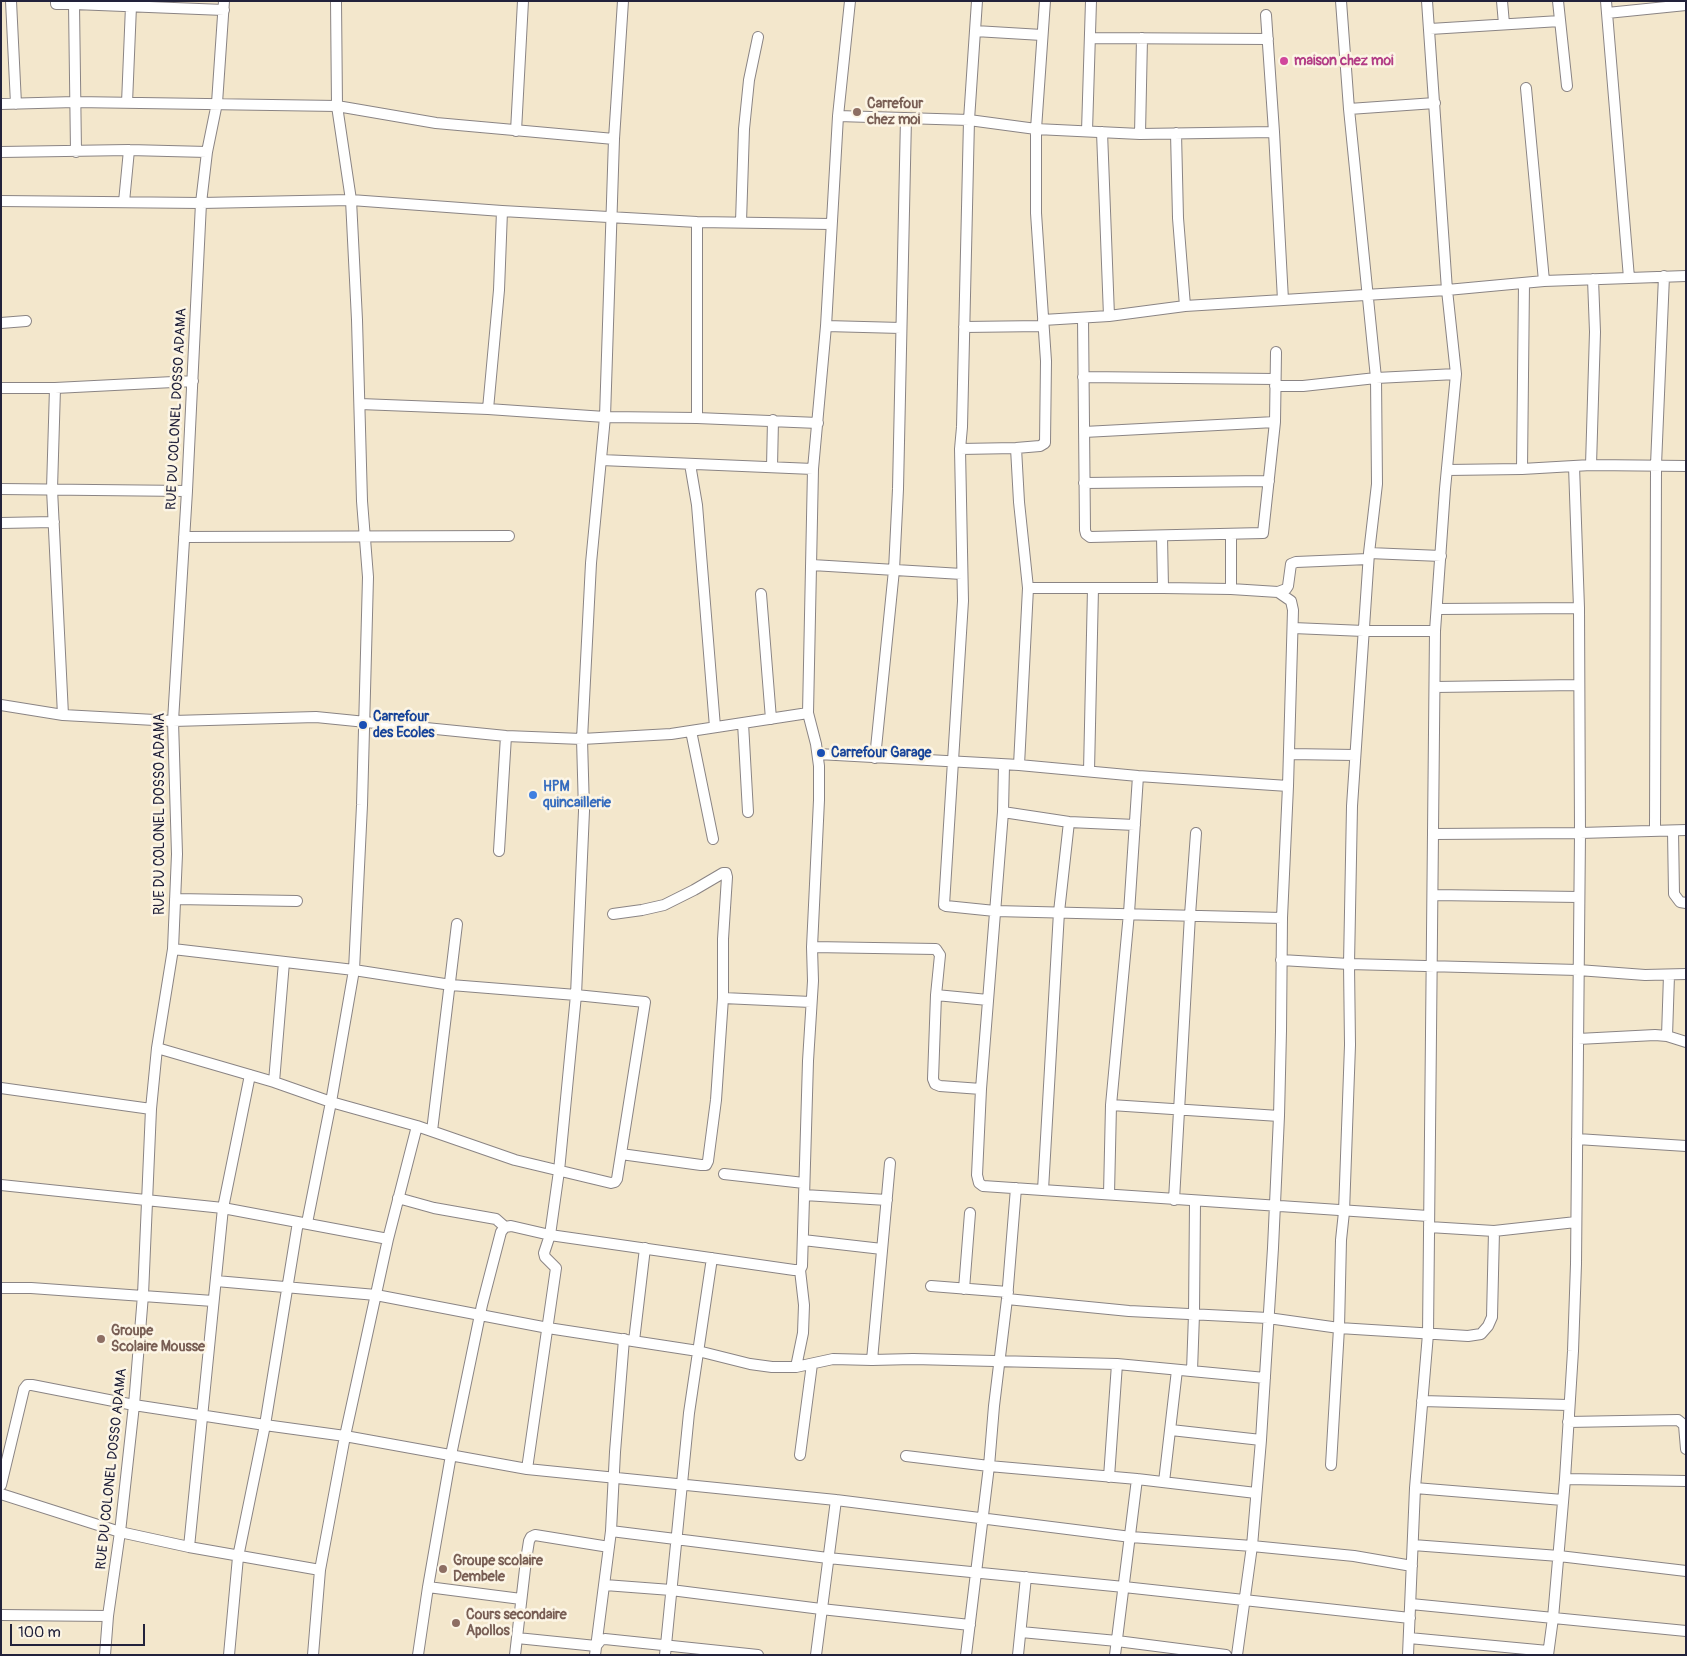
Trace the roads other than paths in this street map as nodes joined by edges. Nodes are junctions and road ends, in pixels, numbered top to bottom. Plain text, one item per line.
1 (11, 1) edge
2 (56, 1) edge
3 (336, 1) edge
4 (523, 1) edge
5 (624, 1) edge
6 (850, 1) edge
7 (977, 1) edge
8 (1045, 1) edge
9 (1091, 1) edge
10 (1341, 1) edge
11 (1427, 1) edge
12 (1502, 1) edge
13 (1558, 1) edge
14 (1606, 1) edge
15 (74, 4) junction
16 (1686, 5) edge
17 (132, 6) junction
18 (224, 6) edge
19 (1607, 13) junction
20 (1266, 15) dead end
21 (1560, 21) junction
22 (1504, 24) junction
23 (1430, 28) junction
24 (975, 31) junction
25 (1042, 35) junction
26 (758, 37) dead end
27 (1090, 38) junction
28 (1142, 38) junction
29 (1268, 39) junction
30 (1567, 86) dead end
31 (1526, 88) dead end
32 (74, 102) junction
33 (127, 103) junction
34 (217, 103) junction
35 (1, 104) edge
36 (16, 104) junction
37 (1434, 104) junction
38 (337, 106) junction
39 (1349, 108) junction
40 (838, 116) junction
41 (906, 118) junction
42 (968, 120) junction
43 (1036, 129) junction
44 (516, 131) junction
45 (1087, 131) junction
46 (1102, 132) junction
47 (1274, 132) junction
48 (1176, 133) junction
49 (1140, 134) junction
50 (614, 139) junction
51 (129, 150) junction
52 (1, 152) edge
53 (76, 152) junction
54 (206, 152) junction
55 (351, 200) junction
56 (1, 201) edge
57 (124, 202) junction
58 (201, 203) junction
59 (502, 211) junction
60 (612, 218) junction
61 (696, 222) junction
62 (741, 222) junction
63 (831, 224) junction
64 (1664, 276) junction
65 (1686, 276) edge
66 (1629, 278) junction
67 (1593, 279) junction
68 (1544, 281) junction
69 (1524, 284) junction
70 (1447, 290) junction
71 (1367, 294) junction
72 (1283, 300) junction
73 (1185, 306) junction
74 (1109, 316) junction
75 (1083, 318) junction
76 (26, 321) dead end
77 (1, 323) edge
78 (1043, 323) junction
79 (826, 326) junction
80 (964, 327) junction
81 (901, 328) junction
82 (1276, 352) dead end
83 (1456, 374) junction
84 (1083, 377) junction
85 (1376, 378) junction
86 (193, 381) junction
87 (1275, 382) junction
88 (1, 388) edge
89 (56, 388) junction
90 (360, 404) junction
91 (488, 409) junction
92 (605, 417) junction
93 (697, 418) junction
94 (773, 420) junction
95 (1274, 422) junction
96 (818, 423) junction
97 (1084, 432) junction
98 (1016, 448) junction
99 (960, 449) junction
100 (601, 460) junction
101 (690, 464) junction
102 (1591, 465) junction
103 (1656, 465) junction
104 (1574, 466) junction
105 (1686, 466) edge
106 (772, 468) junction
107 (813, 469) junction
108 (1522, 469) junction
109 (1447, 470) junction
110 (1268, 481) junction
111 (1084, 483) junction
112 (1, 489) edge
113 (52, 489) junction
114 (187, 492) junction
115 (54, 522) junction
116 (1, 523) edge
117 (1231, 535) junction
118 (509, 536) dead end
119 (1162, 536) junction
120 (184, 537) junction
121 (365, 537) junction
122 (1369, 556) junction
123 (1441, 556) junction
124 (812, 565) junction
125 (894, 570) junction
126 (962, 574) junction
127 (1028, 588) junction
128 (1093, 588) junction
129 (1163, 588) junction
130 (1231, 588) junction
131 (1278, 592) junction
132 (761, 594) dead end
133 (1579, 608) junction
134 (1438, 610) junction
135 (1293, 628) junction
136 (1364, 631) junction
137 (1435, 631) junction
138 (1578, 685) junction
139 (1436, 687) junction
140 (1, 705) edge
141 (808, 713) junction
142 (63, 715) junction
143 (771, 719) junction
144 (173, 721) junction
145 (364, 723) junction
146 (743, 723) junction
147 (715, 727) junction
148 (691, 731) junction
149 (506, 736) junction
150 (582, 739) junction
151 (818, 754) junction
152 (1289, 754) junction
153 (1355, 755) junction
154 (875, 758) junction
155 (954, 762) junction
156 (1004, 764) junction
157 (1019, 765) junction
158 (1089, 772) junction
159 (1138, 776) junction
160 (1288, 786) junction
161 (748, 812) dead end
162 (1003, 812) junction
163 (1069, 822) junction
164 (1135, 825) junction
165 (1673, 830) junction
166 (1686, 830) edge
167 (1655, 831) junction
168 (1196, 833) dead end
169 (1580, 833) junction
170 (1434, 834) junction
171 (713, 839) dead end
172 (499, 851) dead end
173 (1433, 895) junction
174 (1579, 897) junction
175 (175, 899) junction
176 (297, 901) dead end
177 (1686, 903) edge
178 (995, 911) junction
179 (1059, 912) junction
180 (1129, 913) junction
181 (613, 914) dead end
182 (1190, 915) junction
183 (1282, 918) junction
184 (457, 924) dead end
185 (812, 948) junction
186 (173, 949) junction
187 (1282, 960) junction
188 (284, 962) junction
189 (1349, 964) junction
190 (1432, 965) junction
191 (354, 970) junction
192 (1578, 970) junction
193 (1686, 974) edge
194 (1669, 975) junction
195 (451, 985) junction
196 (576, 995) junction
197 (936, 995) junction
198 (723, 998) junction
199 (988, 1000) junction
200 (812, 1002) junction
201 (1667, 1036) junction
202 (1578, 1039) junction
203 (1686, 1042) edge
204 (157, 1048) junction
205 (250, 1075) junction
206 (274, 1082) junction
207 (1, 1088) edge
208 (981, 1089) junction
209 (331, 1102) junction
210 (1111, 1105) junction
211 (151, 1109) junction
212 (1180, 1109) junction
213 (1279, 1116) junction
214 (417, 1126) junction
215 (432, 1131) junction
216 (1577, 1139) junction
217 (1686, 1146) edge
218 (621, 1154) junction
219 (890, 1163) dead end
220 (559, 1171) junction
221 (724, 1174) dead end
222 (804, 1183) junction
223 (1, 1185) edge
224 (1016, 1188) junction
225 (1043, 1190) junction
226 (1109, 1194) junction
227 (804, 1196) junction
228 (398, 1198) junction
229 (147, 1199) junction
230 (887, 1200) junction
231 (1174, 1200) junction
232 (1195, 1202) junction
233 (1274, 1206) junction
234 (223, 1208) junction
235 (1344, 1212) junction
236 (970, 1213) dead end
237 (1428, 1216) junction
238 (302, 1222) junction
239 (1576, 1222) junction
240 (505, 1227) junction
241 (1429, 1227) junction
242 (1494, 1231) junction
243 (550, 1235) junction
244 (388, 1238) junction
245 (803, 1240) junction
246 (645, 1248) junction
247 (882, 1249) junction
248 (712, 1258) junction
249 (800, 1270) junction
250 (216, 1281) junction
251 (931, 1286) dead end
252 (287, 1287) junction
253 (1, 1288) edge
254 (964, 1289) junction
255 (143, 1295) junction
256 (376, 1295) junction
257 (1008, 1296) junction
258 (213, 1301) junction
259 (1194, 1314) junction
260 (480, 1316) junction
261 (1268, 1318) junction
262 (548, 1328) junction
263 (1339, 1328) junction
264 (1428, 1334) junction
265 (629, 1340) junction
266 (698, 1351) junction
267 (872, 1360) junction
268 (999, 1361) junction
269 (812, 1364) junction
270 (1117, 1364) junction
271 (796, 1367) junction
272 (1177, 1370) junction
273 (1192, 1371) junction
274 (1265, 1378) junction
275 (1422, 1401) junction
276 (134, 1405) junction
277 (1568, 1405) junction
278 (202, 1415) junction
279 (1568, 1422) junction
280 (265, 1425) junction
281 (1171, 1430) junction
282 (345, 1436) junction
283 (1261, 1440) junction
284 (1686, 1450) edge
285 (451, 1455) junction
286 (800, 1455) dead end
287 (906, 1456) dead end
288 (1331, 1465) dead end
289 (989, 1466) junction
290 (527, 1469) junction
291 (1109, 1476) junction
292 (613, 1477) junction
293 (1138, 1479) junction
294 (1565, 1479) junction
295 (1686, 1481) edge
296 (1164, 1482) junction
297 (1, 1485) edge
298 (680, 1485) junction
299 (1415, 1488) junction
300 (1256, 1492) junction
301 (1, 1494) edge
302 (836, 1500) junction
303 (1563, 1500) junction
304 (981, 1518) junction
305 (611, 1531) junction
306 (120, 1532) junction
307 (1131, 1537) junction
308 (676, 1539) junction
309 (1413, 1545) junction
310 (1252, 1546) junction
311 (188, 1547) junction
312 (609, 1547) junction
313 (238, 1556) junction
314 (1559, 1556) junction
315 (828, 1558) junction
316 (1412, 1566) junction
317 (320, 1570) junction
318 (1686, 1571) edge
319 (977, 1572) junction
320 (1026, 1577) junction
321 (605, 1586) junction
322 (428, 1587) junction
323 (1124, 1587) junction
324 (671, 1590) junction
325 (521, 1599) junction
326 (1244, 1601) junction
327 (1410, 1604) junction
328 (821, 1609) junction
329 (1, 1615) edge
330 (108, 1616) junction
331 (1410, 1618) junction
332 (1553, 1618) junction
333 (970, 1626) junction
334 (1021, 1632) junction
335 (1686, 1632) edge
336 (516, 1638) junction
337 (1409, 1638) junction
338 (1117, 1641) junction
339 (665, 1650) edge
340 (596, 1651) edge
341 (1548, 1653) edge
342 (105, 1655) edge
343 (229, 1655) edge
344 (313, 1655) edge
345 (418, 1655) edge
346 (515, 1655) edge
347 (758, 1655) edge
348 (816, 1655) edge
349 (966, 1655) edge
350 (1018, 1655) edge
351 (1115, 1655) edge
352 (1226, 1655) edge
353 (1237, 1655) edge
354 (1408, 1655) edge

1 - 36 street
2 - 15 street
3 - 38 street
4 - 44 street
5 - 50 street
6 - 40 street
7 - 24 street
8 - 25 street
9 - 27 street
10 - 39 street
11 - 23 street
12 - 22 street
13 - 21 street
14 - 19 street
15 - 17 street
15 - 32 street
16 - 19 street
17 - 18 street
17 - 33 street
18 - 34 street, RUE DU COLONEL DOSSO ADAMA
19 - 66 street
20 - 29 street
21 - 22 street
21 - 30 street
22 - 23 street
23 - 37 street
24 - 25 street
24 - 42 street
25 - 43 street
26 - 62 street
27 - 28 street
27 - 45 street
28 - 29 street
28 - 49 street
29 - 47 street
31 - 68 street
32 - 33 street
32 - 36 street
32 - 53 street
33 - 34 street
34 - 38 street
34 - 54 street, RUE DU COLONEL DOSSO ADAMA
35 - 36 street
37 - 39 street
37 - 70 street
38 - 44 street
38 - 55 street
39 - 71 street
40 - 41 street
40 - 63 street
41 - 42 street
41 - 81 street
42 - 43 street
42 - 80 street
43 - 45 street
43 - 78 street
44 - 50 street
45 - 46 street
46 - 49 street
46 - 74 street
47 - 48 street
47 - 72 street
48 - 49 street
48 - 73 street
50 - 60 street
51 - 53 street
51 - 54 street
51 - 57 street
52 - 53 street
54 - 58 street, RUE DU COLONEL DOSSO ADAMA
55 - 58 street
55 - 59 street
55 - 90 street
56 - 57 street
57 - 58 street
58 - 86 street, RUE DU COLONEL DOSSO ADAMA
59 - 60 street
59 - 91 street
60 - 61 street
60 - 92 street
61 - 62 street
61 - 93 street
62 - 63 street
63 - 79 street
64 - 65 street
64 - 66 street
64 - 103 street
66 - 67 street
67 - 68 street
67 - 102 street
68 - 69 street
69 - 70 street
69 - 108 street
70 - 71 street
70 - 83 street
71 - 72 street
71 - 85 street
72 - 73 street
73 - 74 street
74 - 75 street
75 - 78 street
75 - 84 street
76 - 77 street
78 - 80 street
78 - 98 street
79 - 81 street
79 - 96 street
80 - 99 street
81 - 125 street
82 - 87 street
83 - 85 street
83 - 109 street
84 - 87 street
84 - 97 street
85 - 87 street
85 - 122 street
86 - 89 street
86 - 114 street, RUE DU COLONEL DOSSO ADAMA
87 - 95 street
88 - 89 street
89 - 113 street
90 - 91 street
90 - 121 street
91 - 92 street
92 - 93 street
92 - 100 street
93 - 94 street
94 - 96 street
94 - 106 street
95 - 97 street
95 - 110 street
96 - 107 street
97 - 111 street
98 - 99 street
98 - 127 street
99 - 126 street
100 - 101 street
100 - 150 street
101 - 106 street
101 - 147 street
102 - 103 street
102 - 104 street
103 - 105 street
103 - 167 street
104 - 108 street
104 - 133 street
106 - 107 street
107 - 124 street
108 - 109 street
109 - 123 street
110 - 111 street
110 - 117 street
111 - 119 street
112 - 113 street
113 - 114 street
113 - 115 street
114 - 120 street, RUE DU COLONEL DOSSO ADAMA
115 - 116 street
115 - 142 street
117 - 119 street
117 - 130 street
118 - 121 street
119 - 129 street
120 - 121 street
120 - 144 street, RUE DU COLONEL DOSSO ADAMA
121 - 145 street
122 - 123 street
122 - 131 street
122 - 136 street
123 - 134 street
124 - 125 street
124 - 141 street
125 - 126 street
125 - 154 street
126 - 155 street
127 - 128 street
127 - 157 street
128 - 129 street
128 - 158 street
129 - 130 street
130 - 131 street
131 - 135 street
132 - 143 street
133 - 134 street
133 - 138 street
134 - 137 street
135 - 136 street
135 - 152 street
136 - 137 street
136 - 153 street
137 - 139 street
138 - 139 street
138 - 169 street
139 - 170 street
140 - 142 street
141 - 143 street
141 - 151 street
142 - 144 street
143 - 146 street
144 - 145 street
144 - 175 street, RUE DU COLONEL DOSSO ADAMA
145 - 149 street
145 - 191 street
146 - 147 street
146 - 161 street
147 - 148 street
148 - 150 street
148 - 171 street
149 - 150 street
149 - 172 street
150 - 196 street
151 - 154 street
151 - 185 street
152 - 153 street
152 - 160 street
153 - 189 street
154 - 155 street
155 - 156 street
155 - 178 street
156 - 157 street
156 - 162 street
157 - 158 street
158 - 159 street
159 - 160 street
159 - 164 street
160 - 183 street
162 - 163 street
162 - 178 street
163 - 164 street
163 - 179 street
164 - 180 street
165 - 166 street
165 - 167 street
165 - 177 street
167 - 169 street
168 - 182 street
169 - 170 street
169 - 174 street
170 - 173 street
173 - 174 street
173 - 190 street
174 - 192 street
175 - 176 street
175 - 186 street, RUE DU COLONEL DOSSO ADAMA
178 - 179 street
178 - 199 street
179 - 180 street
179 - 225 street
180 - 182 street
180 - 210 street
181 - 198 street
182 - 183 street
182 - 212 street
183 - 187 street
184 - 195 street
185 - 197 street
185 - 200 street
186 - 188 street
186 - 204 street, RUE DU COLONEL DOSSO ADAMA
187 - 189 street
187 - 213 street
188 - 191 street
188 - 206 street
189 - 190 street
189 - 235 street
190 - 192 street
190 - 237 street
191 - 195 street
191 - 209 street
192 - 194 street
192 - 202 street
193 - 194 street
194 - 201 street
195 - 196 street
195 - 215 street
196 - 218 street
196 - 220 street
197 - 199 street
197 - 208 street
198 - 200 street
198 - 218 street
199 - 208 street
200 - 222 street
201 - 202 street
201 - 203 street
202 - 216 street
204 - 205 street
204 - 211 street, RUE DU COLONEL DOSSO ADAMA
205 - 206 street
205 - 234 street
206 - 209 street
207 - 211 street
208 - 224 street
209 - 214 street
209 - 238 street
210 - 212 street
210 - 226 street
211 - 229 street, RUE DU COLONEL DOSSO ADAMA
212 - 213 street
212 - 231 street
213 - 233 street
214 - 215 street
214 - 228 street
215 - 220 street
216 - 217 street
216 - 239 street
218 - 220 street
219 - 230 street
220 - 243 street
221 - 222 street
222 - 227 street
223 - 229 street
224 - 225 street
224 - 257 street
225 - 226 street
226 - 231 street
227 - 230 street
227 - 245 street
228 - 240 street
228 - 244 street
229 - 234 street
229 - 255 street, RUE DU COLONEL DOSSO ADAMA
230 - 247 street
231 - 232 street
232 - 233 street
232 - 259 street
233 - 235 street
233 - 261 street
234 - 238 street
234 - 250 street
235 - 237 street
235 - 263 street
236 - 254 street
237 - 241 street
238 - 244 street
238 - 252 street
239 - 242 street
239 - 277 street
240 - 243 street
240 - 260 street
241 - 242 street
241 - 264 street
242 - 264 street
243 - 246 street
243 - 262 street
244 - 256 street
245 - 247 street
245 - 249 street
246 - 248 street
246 - 265 street
247 - 267 street
248 - 249 street
248 - 266 street
249 - 271 street
250 - 252 street
250 - 258 street
251 - 254 street
252 - 256 street
252 - 280 street
253 - 255 street
254 - 257 street
255 - 258 street
255 - 276 street, RUE DU COLONEL DOSSO ADAMA
256 - 260 street
256 - 282 street
257 - 259 street
257 - 268 street
258 - 278 street
259 - 261 street
259 - 273 street
260 - 262 street
260 - 285 street
261 - 263 street
261 - 274 street
262 - 265 street
262 - 290 street
263 - 264 street
263 - 288 street
264 - 275 street
265 - 266 street
265 - 292 street
266 - 271 street
266 - 298 street
267 - 268 street
267 - 269 street
268 - 270 street
268 - 289 street
269 - 271 street
269 - 286 street
270 - 272 street
270 - 291 street
272 - 273 street
272 - 281 street
273 - 274 street
274 - 283 street
275 - 277 street
275 - 299 street
276 - 278 street
276 - 297 street
276 - 306 street, RUE DU COLONEL DOSSO ADAMA
277 - 279 street
278 - 280 street
278 - 311 street
279 - 284 street
279 - 294 street
280 - 282 street
280 - 313 street
281 - 283 street
281 - 296 street
282 - 285 street
282 - 317 street
283 - 300 street
285 - 290 street
285 - 322 street
287 - 289 street
289 - 291 street
289 - 304 street
290 - 292 street
291 - 293 street
292 - 298 street
292 - 305 street
293 - 296 street
293 - 307 street
294 - 295 street
294 - 303 street
296 - 300 street
298 - 302 street
298 - 308 street
299 - 303 street
299 - 309 street
300 - 310 street
301 - 306 street
302 - 304 street
302 - 315 street
303 - 314 street
304 - 307 street
304 - 319 street
305 - 308 street
305 - 312 street
306 - 311 street
306 - 330 street, RUE DU COLONEL DOSSO ADAMA
307 - 310 street
307 - 323 street
308 - 315 street
308 - 324 street
309 - 314 street
309 - 316 street
310 - 316 street
310 - 326 street
311 - 313 street
312 - 321 street
312 - 325 street
313 - 317 street
313 - 343 street
314 - 318 street
314 - 332 street
315 - 319 street
315 - 328 street
316 - 327 street
317 - 344 street
319 - 320 street
319 - 333 street
320 - 323 street
320 - 334 street
321 - 324 street
321 - 340 street
322 - 325 street
322 - 345 street
323 - 326 street
323 - 338 street
324 - 328 street
324 - 339 street
325 - 336 street
326 - 331 street
326 - 353 street
327 - 331 street
327 - 332 street
328 - 333 street
328 - 348 street
329 - 330 street
330 - 342 street, RUE DU COLONEL DOSSO ADAMA
331 - 337 street
332 - 335 street
332 - 341 street
333 - 349 street
334 - 338 street
334 - 350 street
336 - 340 street
336 - 346 street
337 - 341 street
337 - 354 street
338 - 351 street
338 - 352 street
339 - 340 street
339 - 347 street

